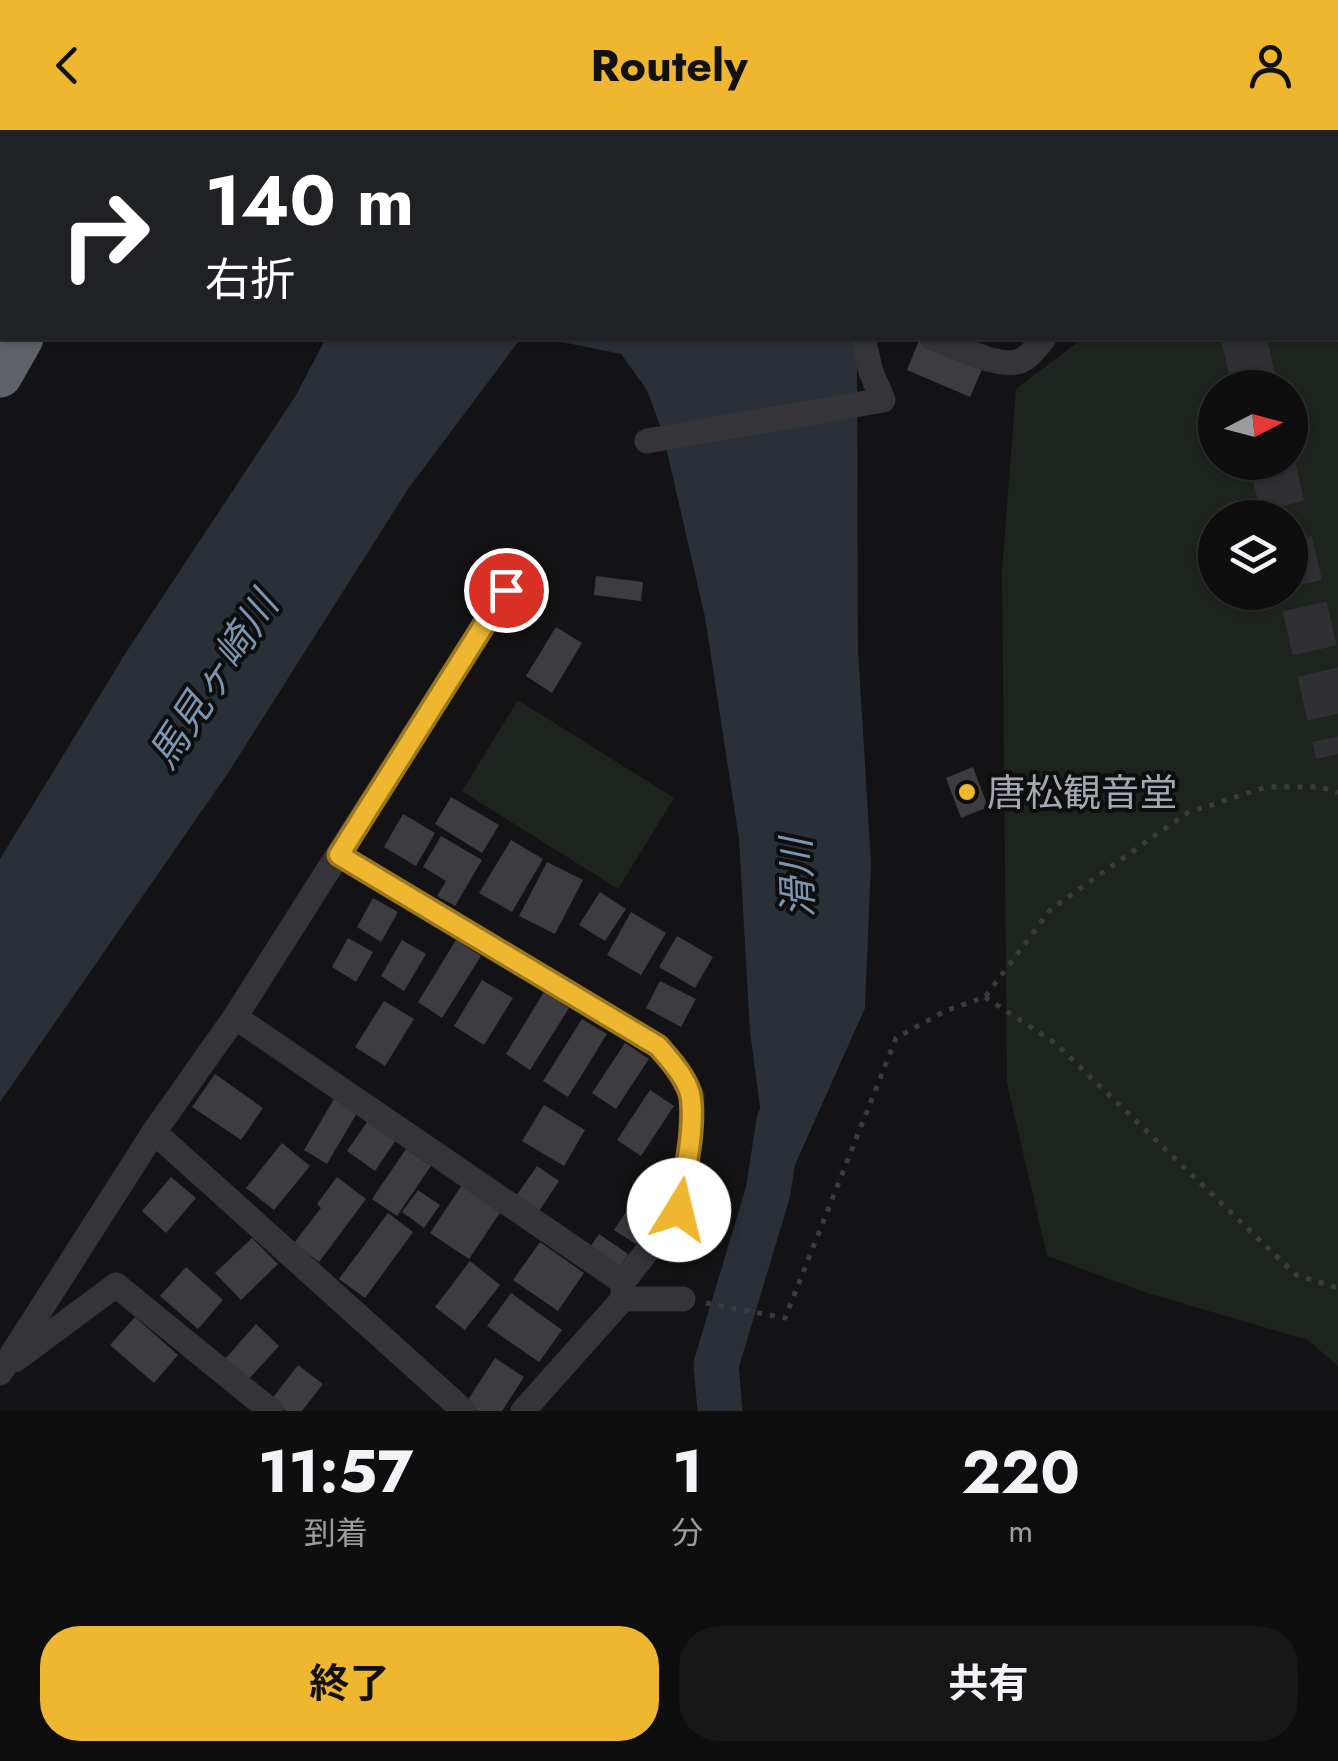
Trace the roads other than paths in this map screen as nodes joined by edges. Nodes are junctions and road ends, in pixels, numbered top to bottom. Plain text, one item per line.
1 (20, 340) edge
2 (863, 340) edge
3 (937, 340) edge
4 (1042, 340) edge
5 (0, 375) edge
6 (647, 441) dead end
7 (506, 590) dead end
8 (339, 855) junction
9 (235, 1017) junction
10 (154, 1132) junction
11 (623, 1290) junction
12 (683, 1299) road end
13 (1, 1371) edge
14 (271, 1411) edge
15 (464, 1411) edge
16 (522, 1411) edge

1 - 5 highway
2 - 6 street
3 - 4 street
7 - 8 street
8 - 9 street
8 - 11 street
9 - 10 street
9 - 11 street
10 - 13 street
10 - 15 street
11 - 12 street
11 - 16 street
13 - 14 street

